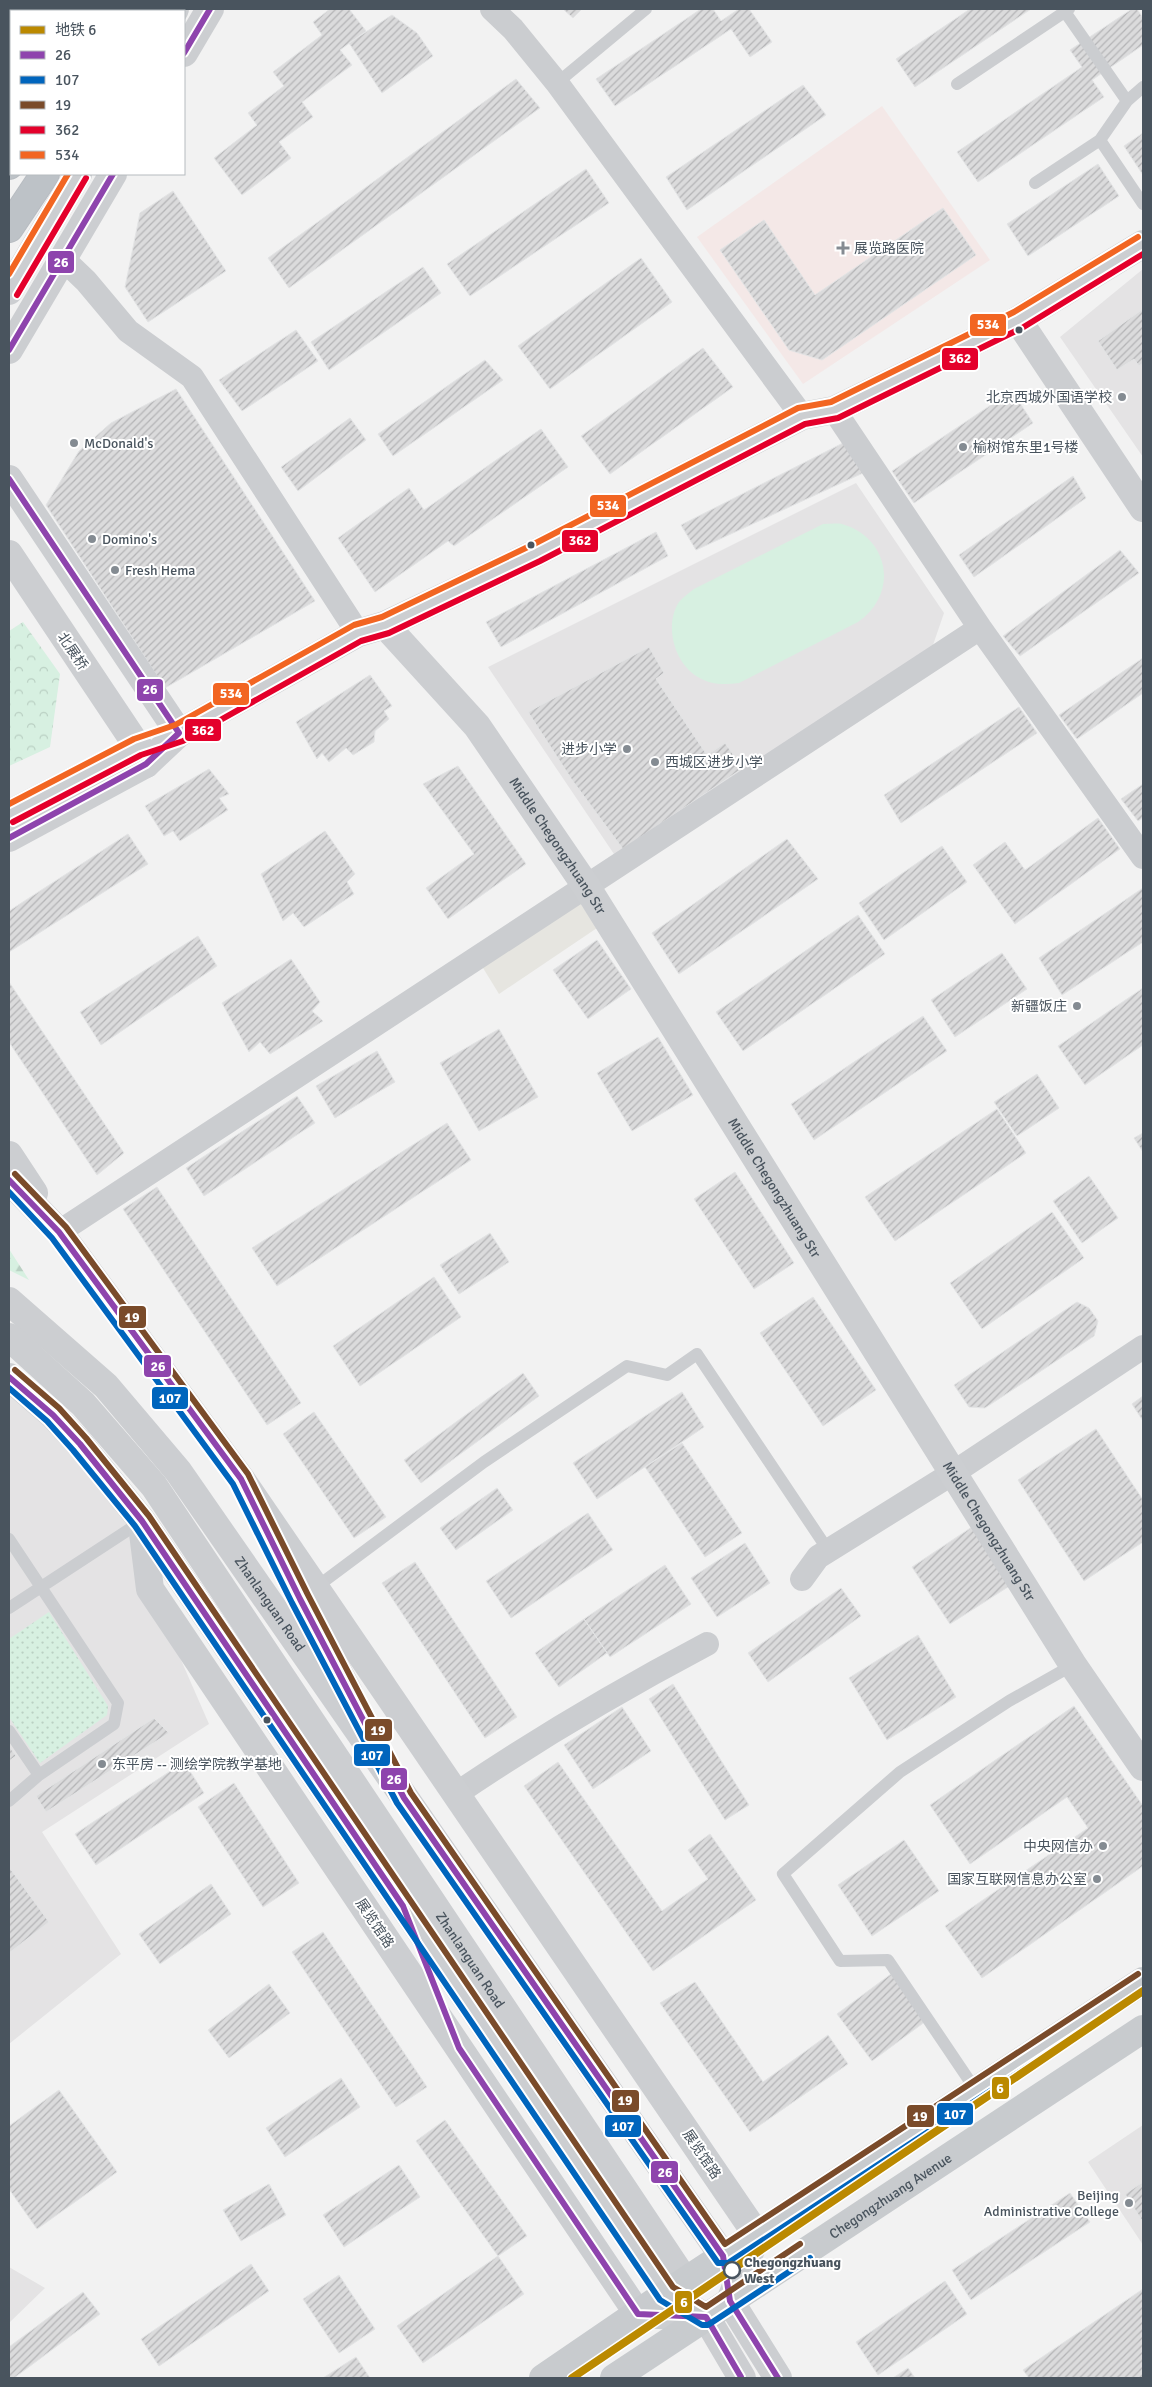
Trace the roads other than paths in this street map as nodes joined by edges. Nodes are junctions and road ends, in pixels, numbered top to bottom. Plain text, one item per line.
1 (210, 9) edge
2 (492, 9) edge
3 (646, 9) edge
4 (1066, 10) edge
5 (185, 51) edge
6 (557, 83) junction
7 (957, 84) dead end
8 (1143, 87) edge
9 (1127, 101) junction
10 (1100, 140) junction
11 (44, 175) edge
12 (77, 175) edge
13 (112, 175) edge
14 (1035, 183) dead end
15 (1143, 204) edge
16 (9, 228) edge
17 (1143, 244) edge
18 (62, 258) junction
19 (9, 290) edge
20 (1018, 320) junction
21 (9, 350) edge
22 (834, 410) junction
23 (802, 416) junction
24 (9, 479) edge
25 (1143, 508) edge
26 (9, 554) edge
27 (385, 625) junction
28 (980, 628) junction
29 (358, 633) junction
30 (179, 733) junction
31 (142, 756) junction
32 (9, 814) edge
33 (9, 838) edge
34 (1143, 858) edge
35 (586, 886) junction
36 (9, 1155) edge
37 (9, 1180) edge
38 (59, 1232) junction
39 (9, 1301) edge
40 (9, 1337) edge
41 (1143, 1347) edge
42 (9, 1377) edge
43 (953, 1473) junction
44 (241, 1479) junction
45 (142, 1521) junction
46 (9, 1538) edge
47 (828, 1550) junction
48 (802, 1579) dead end
49 (41, 1586) junction
50 (315, 1588) junction
51 (9, 1608) edge
52 (707, 1644) dead end
53 (1073, 1665) junction
54 (9, 1732) edge
55 (1143, 1767) edge
56 (39, 1775) junction
57 (456, 1794) junction
58 (404, 1798) junction
59 (9, 1800) edge
60 (404, 1906) junction
61 (1143, 1981) edge
62 (1143, 2029) edge
63 (459, 2048) junction
64 (975, 2090) junction
65 (756, 2235) junction
66 (723, 2256) junction
67 (676, 2287) junction
68 (730, 2301) junction
69 (638, 2314) junction
70 (706, 2317) junction
71 (543, 2378) edge
72 (614, 2378) edge
73 (742, 2378) edge
74 (778, 2378) edge

1 - 5 street
2 - 6 street
3 - 6 lane
4 - 7 lane
4 - 9 lane
6 - 23 street
8 - 9 lane
9 - 10 lane
10 - 14 lane
10 - 15 lane
11 - 16 highway
12 - 19 street
13 - 18 street
17 - 20 street
18 - 21 street
18 - 29 street
20 - 22 street
20 - 25 street
22 - 23 street
22 - 28 street
23 - 27 street
24 - 30 street
26 - 31 street, 北展桥
27 - 29 street
27 - 35 street, Middle Chegongzhuang Str
28 - 34 street
28 - 35 street
29 - 30 street
30 - 31 street
31 - 32 street
31 - 33 street
35 - 38 street
35 - 43 street, Middle Chegongzhuang Str
36 - 38 street
37 - 38 street
38 - 44 street
39 - 58 street, Zhanlanguan Road
40 - 67 street, Zhanlanguan Road
41 - 43 street
42 - 45 street
43 - 47 street
43 - 53 street, Middle Chegongzhuang Str
44 - 50 street, 展览馆路
44 - 58 street
45 - 49 lane
45 - 60 street
45 - 63 street, 展览馆路
46 - 49 lane
47 - 48 street
47 - 50 lane
49 - 51 lane
49 - 56 lane
50 - 57 street, 展览馆路
52 - 57 street
53 - 55 street, Middle Chegongzhuang Str
53 - 64 lane
54 - 56 lane
56 - 59 lane
57 - 65 street, 展览馆路
58 - 66 street, Zhanlanguan Road
60 - 63 street
60 - 67 street
61 - 64 main road
62 - 68 main road, Chegongzhuang Avenue
63 - 69 street, 展览馆路
64 - 65 main road
65 - 66 main road
65 - 68 street
66 - 67 main road
66 - 68 main road
67 - 69 main road
67 - 70 main road
68 - 70 main road, Chegongzhuang Avenue
68 - 74 street
69 - 70 street
69 - 71 main road
70 - 72 main road, Chegongzhuang Avenue
70 - 73 street

